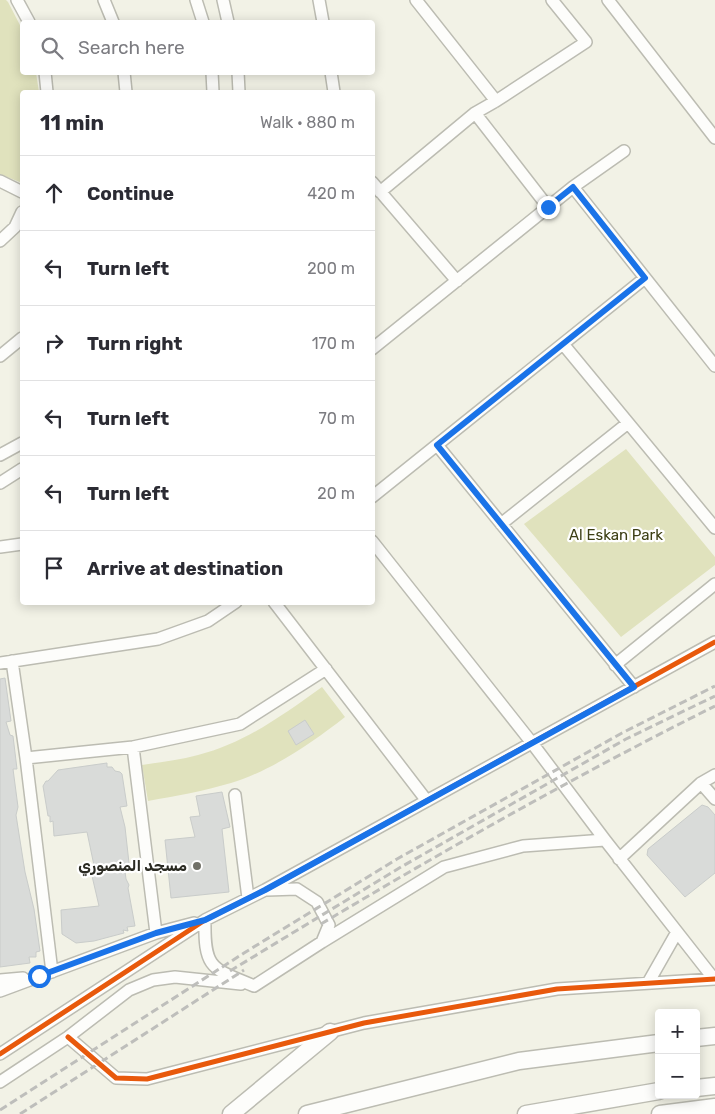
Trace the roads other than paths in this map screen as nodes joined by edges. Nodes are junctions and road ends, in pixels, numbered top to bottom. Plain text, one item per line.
1 (17, 0) edge
2 (104, 0) edge
3 (196, 0) edge
4 (223, 0) edge
5 (319, 0) edge
6 (416, 0) edge
7 (552, 0) edge
8 (608, 0) edge
9 (28, 20) edge
10 (112, 20) edge
11 (202, 20) edge
12 (228, 20) edge
13 (323, 20) edge
14 (45, 75) edge
15 (124, 75) edge
16 (212, 75) edge
17 (238, 75) edge
18 (331, 75) edge
19 (47, 90) edge
20 (126, 90) edge
21 (213, 90) edge
22 (239, 90) edge
23 (334, 90) edge
24 (496, 101) junction
25 (475, 113) junction
26 (715, 138) edge
27 (624, 151) dead end
28 (0, 181) edge
29 (375, 186) edge
30 (573, 187) junction
31 (20, 191) edge
32 (380, 192) junction
33 (548, 207) junction
34 (20, 216) edge
35 (0, 241) edge
36 (645, 278) junction
37 (456, 281) junction
38 (20, 340) edge
39 (563, 344) junction
40 (375, 347) edge
41 (0, 356) edge
42 (715, 366) edge
43 (628, 423) junction
44 (20, 444) edge
45 (437, 445) junction
46 (0, 455) edge
47 (20, 470) edge
48 (0, 482) edge
49 (375, 495) edge
50 (501, 524) junction
51 (715, 528) edge
52 (20, 544) edge
53 (375, 546) edge
54 (0, 547) edge
55 (715, 584) edge
56 (232, 605) edge
57 (276, 605) edge
58 (715, 642) edge
59 (6, 662) edge
60 (615, 665) junction
61 (326, 669) junction
62 (634, 687) junction
63 (532, 743) junction
64 (133, 747) junction
65 (26, 758) junction
66 (715, 775) edge
67 (700, 783) junction
68 (235, 794) dead end
69 (715, 799) edge
70 (427, 801) junction
71 (605, 840) junction
72 (619, 858) junction
73 (265, 890) junction
74 (248, 898) junction
75 (205, 920) junction
76 (677, 932) junction
77 (156, 933) junction
78 (322, 942) junction
79 (52, 972) junction
80 (39, 976) junction
81 (715, 979) edge
82 (0, 980) edge
83 (648, 984) junction
84 (254, 986) junction
85 (0, 990) edge
86 (330, 1032) junction
87 (715, 1036) edge
88 (68, 1037) junction
89 (700, 1038) edge
90 (655, 1044) edge
91 (0, 1054) edge
92 (0, 1082) edge
93 (715, 1086) edge
94 (700, 1088) edge
95 (655, 1092) edge
96 (715, 1107) edge
97 (230, 1114) edge
98 (307, 1114) edge
99 (526, 1114) edge
100 (660, 1114) edge

1 - 9 street
2 - 10 street
3 - 11 street
4 - 12 street
5 - 13 street
6 - 24 street
7 - 24 street
8 - 26 street
14 - 19 street
15 - 20 street
16 - 21 street
17 - 22 street
18 - 23 street
24 - 25 street
25 - 32 street
25 - 33 street
27 - 30 street
28 - 31 street
29 - 32 street
30 - 33 street
30 - 36 street
32 - 37 street
33 - 37 street
34 - 35 street
36 - 39 street
36 - 42 street
37 - 40 street
38 - 41 street
39 - 43 street
39 - 45 street
43 - 50 street
43 - 51 street
44 - 46 street
45 - 49 street
45 - 50 street
47 - 48 street
50 - 60 street
52 - 54 street
53 - 63 street
55 - 60 street
56 - 59 street
57 - 61 street
58 - 62 street
59 - 65 street
60 - 62 street
61 - 64 street
61 - 70 street
62 - 63 street
63 - 70 street
63 - 71 street
64 - 65 street
64 - 77 street
65 - 79 street
66 - 67 street
67 - 69 street
67 - 72 street
68 - 74 street
70 - 73 street
71 - 72 street
71 - 78 street
72 - 76 street
73 - 74 street
73 - 78 street
74 - 75 street
75 - 77 street
75 - 84 street
75 - 91 street
76 - 81 street
76 - 83 street
77 - 79 street
78 - 84 street
79 - 80 street
80 - 82 street
80 - 85 street
81 - 83 street
83 - 86 street
84 - 88 street
86 - 88 street
86 - 97 highway
87 - 89 highway
88 - 92 street
90 - 98 highway
93 - 94 highway
95 - 99 highway
96 - 100 highway

